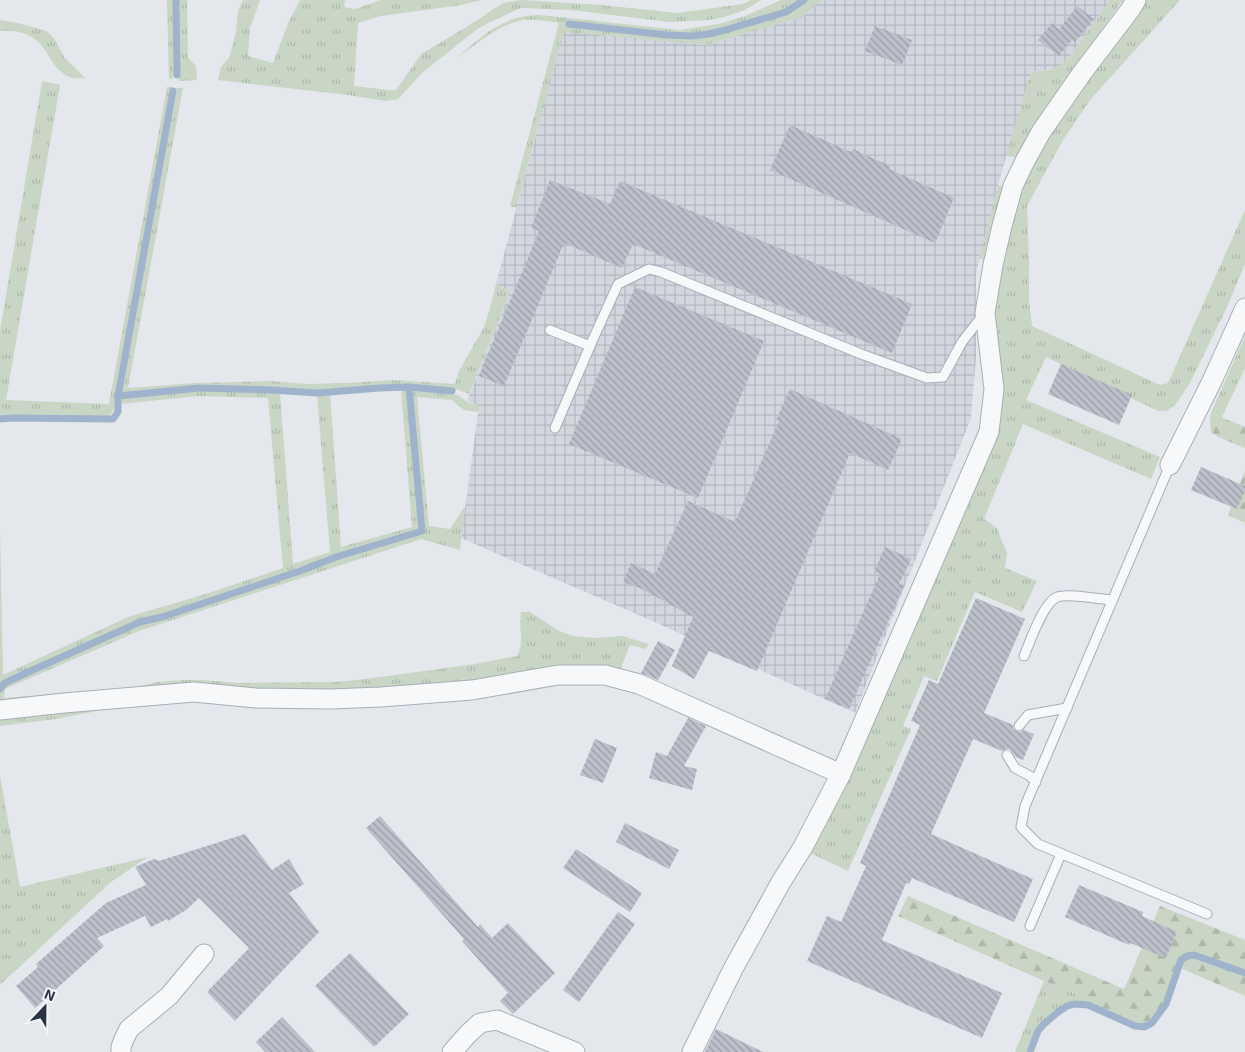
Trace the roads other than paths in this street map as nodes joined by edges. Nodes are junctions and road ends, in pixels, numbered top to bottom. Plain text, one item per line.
1 (1136, 0) edge
2 (1245, 308) edge
3 (985, 313) junction
4 (550, 330) dead end
5 (590, 346) junction
6 (555, 428) dead end
7 (1170, 465) joint
8 (1112, 600) junction
9 (1024, 656) dead end
10 (1067, 708) junction
11 (0, 710) edge
12 (1019, 726) dead end
13 (1007, 755) dead end
14 (841, 774) junction
15 (1036, 782) junction
16 (1061, 854) junction
17 (1207, 914) dead end
18 (1030, 926) dead end
19 (204, 954) dead end
20 (121, 1052) edge
21 (452, 1052) edge
22 (575, 1052) edge
23 (692, 1052) edge

1 - 3 street
2 - 7 street
3 - 5 lane
3 - 14 street
4 - 5 lane
5 - 6 lane
7 - 8 lane
8 - 9 lane
8 - 10 lane
10 - 12 lane
10 - 15 lane
11 - 14 street
13 - 15 lane
14 - 23 street
15 - 16 lane
16 - 17 lane
16 - 18 lane
19 - 20 street
21 - 22 street

